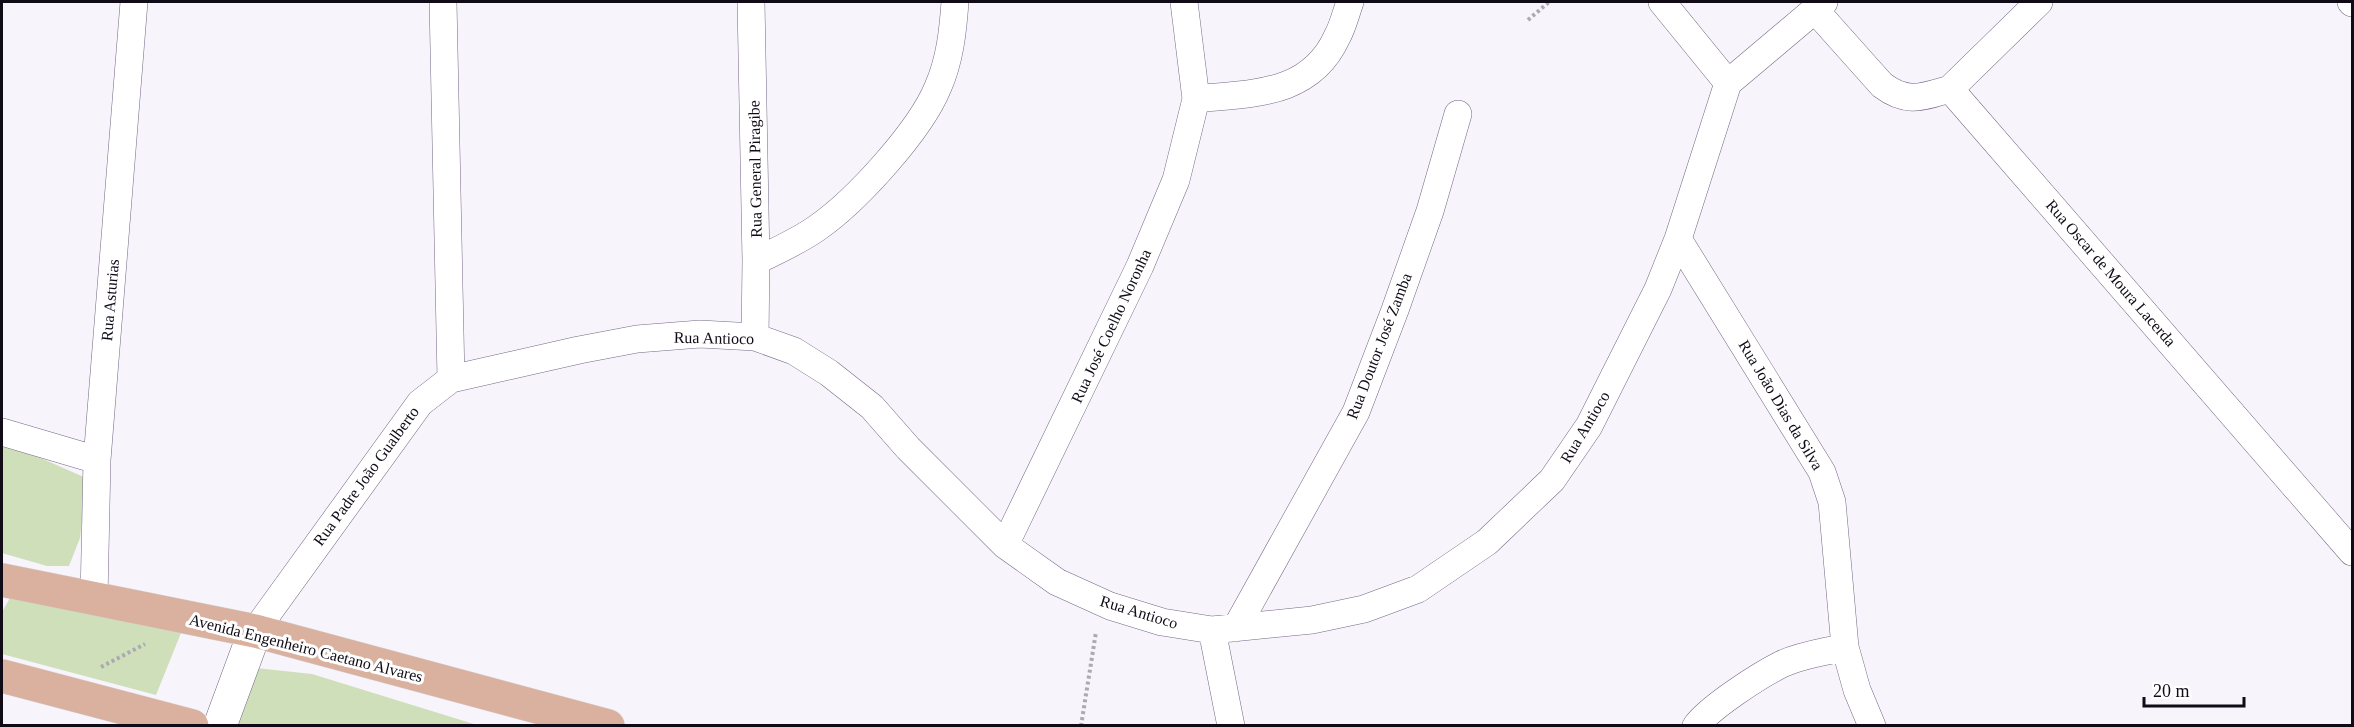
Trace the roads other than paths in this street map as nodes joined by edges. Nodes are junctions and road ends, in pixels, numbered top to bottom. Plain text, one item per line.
1 (134, 2) edge
2 (443, 2) edge
3 (751, 2) edge
4 (955, 2) edge
5 (1184, 2) edge
6 (1350, 2) edge
7 (1662, 2) edge
8 (2039, 2) edge
9 (1819, 6) edge
10 (1728, 83) junction
11 (1950, 89) junction
12 (1196, 99) junction
13 (1458, 114) dead end
14 (1678, 238) junction
15 (756, 261) junction
16 (754, 337) junction
17 (451, 379) junction
18 (2, 432) edge
19 (97, 460) junction
20 (1005, 545) junction
21 (2352, 552) edge
22 (5, 584) edge
23 (94, 599) junction
24 (1224, 629) junction
25 (255, 632) junction
26 (1845, 647) junction
27 (2, 676) edge
28 (505, 711) edge
29 (192, 726) edge
30 (220, 726) edge
31 (608, 726) edge
32 (1231, 726) edge
33 (1696, 726) edge
34 (1872, 726) edge

1 - 19 street, Rua Asturias
2 - 17 street
3 - 15 street, Rua General Piragibe
4 - 15 street
5 - 12 street
6 - 12 street
7 - 10 street
8 - 11 street
9 - 10 street
9 - 11 street
10 - 14 street, Rua Antioco
11 - 21 street, Rua Oscar de Moura Lacerda
12 - 20 street, Rua José Coelho Noronha
13 - 24 street, Rua Doutor José Zamba
14 - 24 street, Rua Antioco
14 - 26 street, Rua João Dias da Silva
15 - 16 street, Rua General Piragibe
16 - 17 street, Rua Antioco
16 - 20 street, Rua Antioco
17 - 25 street, Rua Padre João Gualberto
18 - 19 street
19 - 23 street, Rua Asturias
20 - 24 street, Rua Antioco
22 - 23 main road, Avenida Engenheiro Caetano Alvares
23 - 25 main road, Avenida Engenheiro Caetano Alvares
24 - 32 street
25 - 28 main road, Avenida Engenheiro Caetano Alvares
25 - 30 street, Rua Padre João Gualberto
26 - 33 street
26 - 34 street, Rua João Dias da Silva
27 - 29 main road
28 - 31 main road, Avenida Engenheiro Caetano Alvares

